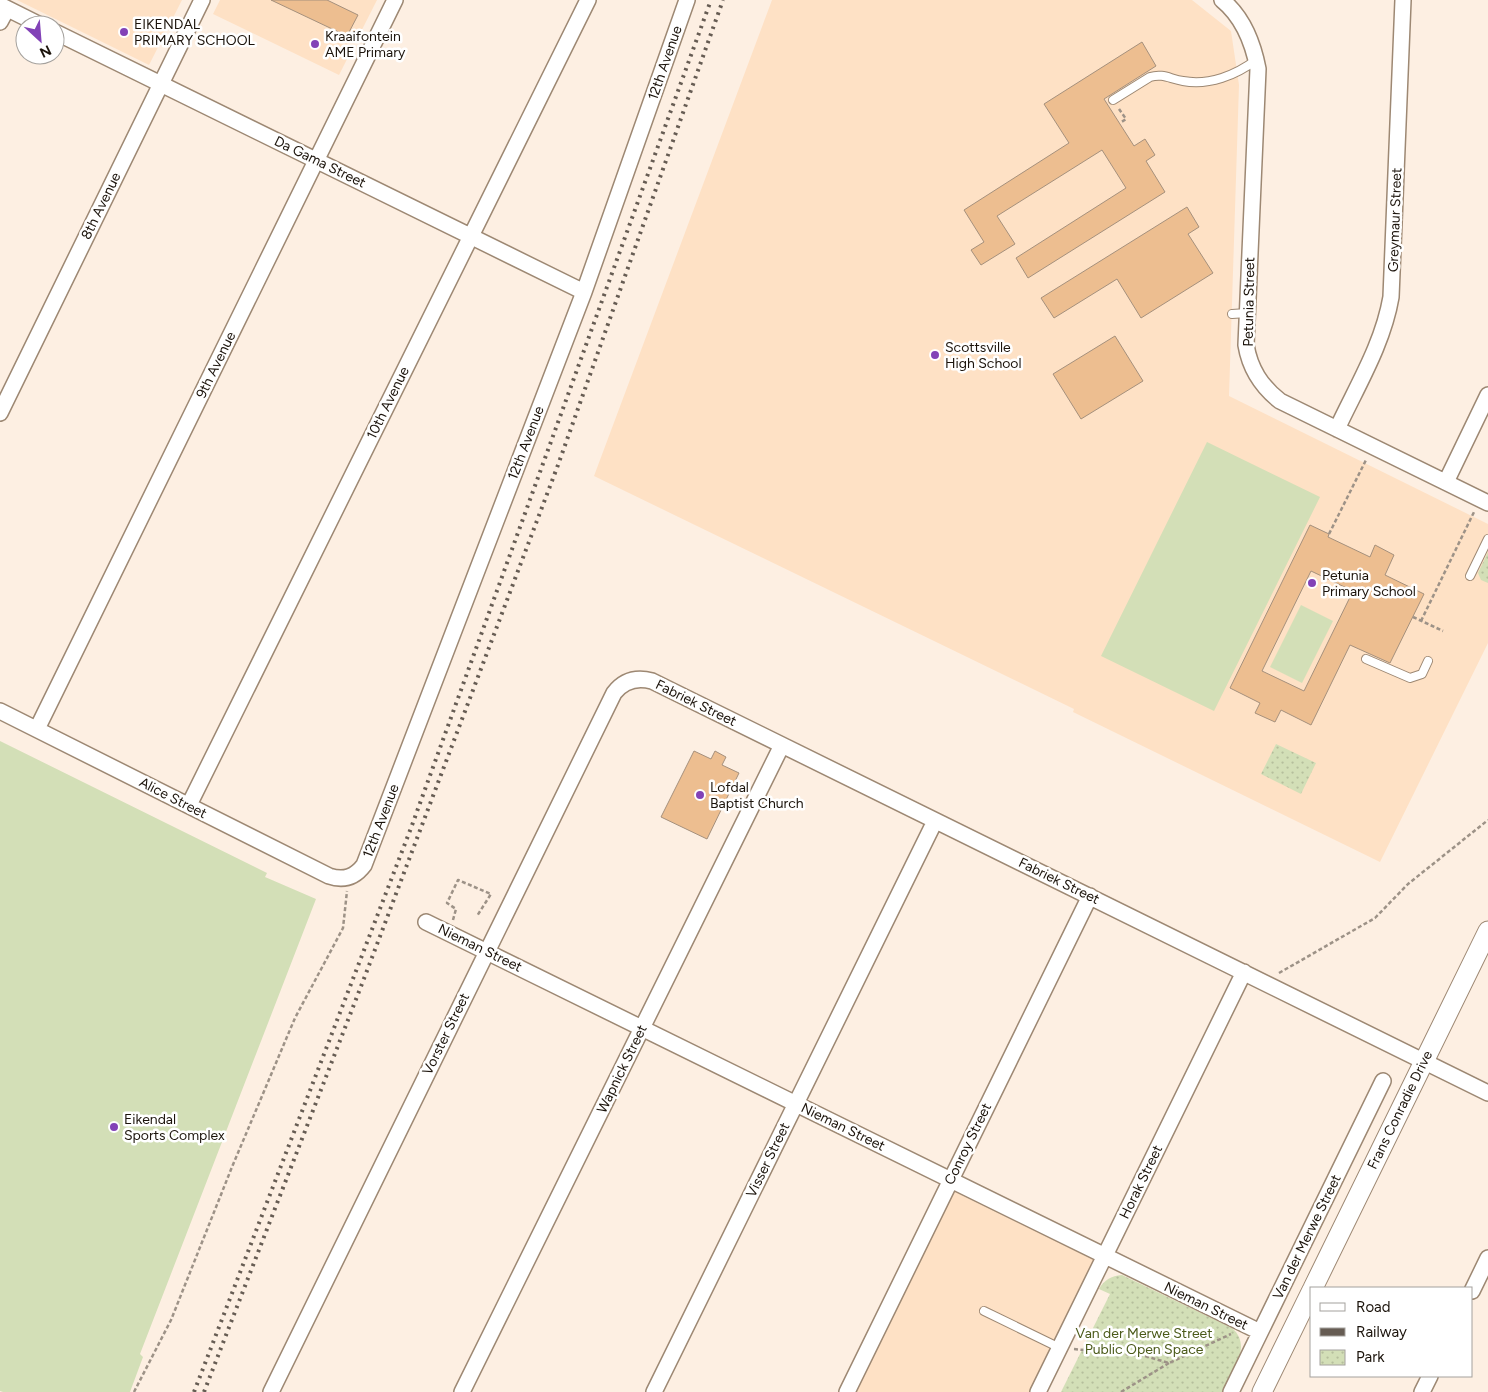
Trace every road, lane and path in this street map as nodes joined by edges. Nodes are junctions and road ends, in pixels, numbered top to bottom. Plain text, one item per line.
1 (202, 0) edge
2 (395, 0) edge
3 (588, 0) edge
4 (687, 0) edge
5 (1222, 0) edge
6 (1403, 0) edge
7 (2, 12) edge
8 (15, 16) edge
9 (65, 37) edge
10 (1256, 60) junction
11 (161, 84) junction
12 (1113, 100) joint
13 (1120, 123) dead end
14 (316, 161) junction
15 (471, 237) junction
16 (584, 292) junction
17 (1247, 313) junction
18 (1232, 314) dead end
19 (1488, 395) edge
20 (0, 413) edge
21 (1337, 429) junction
22 (1372, 446) junction
23 (1446, 482) junction
24 (1484, 501) edge
25 (1329, 534) dead end
26 (1488, 538) edge
27 (1470, 576) dead end
28 (1412, 617) dead end
29 (1420, 621) junction
30 (1443, 631) dead end
31 (1366, 659) dead end
32 (1428, 661) dead end
33 (629, 681) joint
34 (0, 711) edge
35 (37, 729) junction
36 (782, 745) junction
37 (189, 805) junction
38 (935, 820) junction
39 (1488, 820) edge
40 (348, 877) junction
41 (1090, 896) junction
42 (477, 916) dead end
43 (426, 922) dead end
44 (1488, 931) edge
45 (450, 933) junction
46 (486, 951) junction
47 (1244, 972) junction
48 (1264, 982) junction
49 (642, 1028) junction
50 (1424, 1060) junction
51 (1383, 1081) dead end
52 (1488, 1092) edge
53 (796, 1104) junction
54 (951, 1180) junction
55 (1105, 1256) junction
56 (1488, 1258) edge
57 (1313, 1287) edge
58 (1473, 1289) edge
59 (1310, 1293) edge
60 (984, 1312) dead end
61 (1254, 1329) junction
62 (1060, 1348) junction
63 (1169, 1363) junction
64 (1430, 1377) edge
65 (134, 1392) edge
66 (271, 1392) edge
67 (462, 1392) edge
68 (654, 1392) edge
69 (847, 1392) edge
70 (1038, 1392) edge
71 (1121, 1392) edge
72 (1230, 1392) edge
73 (1262, 1392) edge
74 (1422, 1392) edge

1 - 11 street, 8th Avenue
2 - 14 street, 9th Avenue
3 - 15 street, 10th Avenue
4 - 16 street, 12th Avenue
5 - 10 street, Petunia Street
6 - 21 street, Greymaur Street
7 - 8 street
9 - 11 street, Da Gama Street
10 - 12 lane
10 - 17 street, Petunia Street
11 - 14 street, Da Gama Street
11 - 20 street, 8th Avenue
12 - 13 path
14 - 15 street, Da Gama Street
14 - 35 street, 9th Avenue
15 - 16 street, Da Gama Street
15 - 37 street, 10th Avenue
16 - 40 street, 12th Avenue
17 - 18 lane
17 - 21 street, Petunia Street
19 - 23 street
21 - 22 street, Petunia Street
22 - 23 street, Petunia Street
22 - 25 path
23 - 24 street, Petunia Street
24 - 29 path
26 - 27 lane
28 - 29 path
29 - 30 path
31 - 32 lane
33 - 36 street, Fabriek Street
33 - 46 street, Vorster Street
34 - 35 street, Alice Street
35 - 37 street, Alice Street
36 - 38 street, Fabriek Street
36 - 49 street, Wapnick Street
37 - 40 street, Alice Street
38 - 41 street, Fabriek Street
38 - 53 street, Visser Street
39 - 48 path
40 - 65 path
41 - 47 street, Fabriek Street
41 - 54 street, Conroy Street
42 - 45 path
43 - 45 street, Nieman Street
44 - 50 street, Frans Conradie Drive
45 - 46 street, Nieman Street
46 - 49 street, Nieman Street
46 - 66 street, Vorster Street
47 - 48 street, Fabriek Street
47 - 55 street, Horak Street
48 - 50 street, Fabriek Street
49 - 53 street, Nieman Street
49 - 67 street, Wapnick Street
50 - 52 street, Fabriek Street
50 - 57 street, Frans Conradie Drive
51 - 61 street, Van der Merwe Street
53 - 54 street, Nieman Street
53 - 68 street, Visser Street
54 - 55 street, Nieman Street
54 - 69 street, Conroy Street
55 - 61 street, Nieman Street
55 - 62 street, Horak Street
56 - 58 street
59 - 73 street, Frans Conradie Drive
60 - 62 lane
61 - 63 path
61 - 72 street, Van der Merwe Street
62 - 63 path
62 - 70 street, Horak Street
63 - 71 path
64 - 74 street

